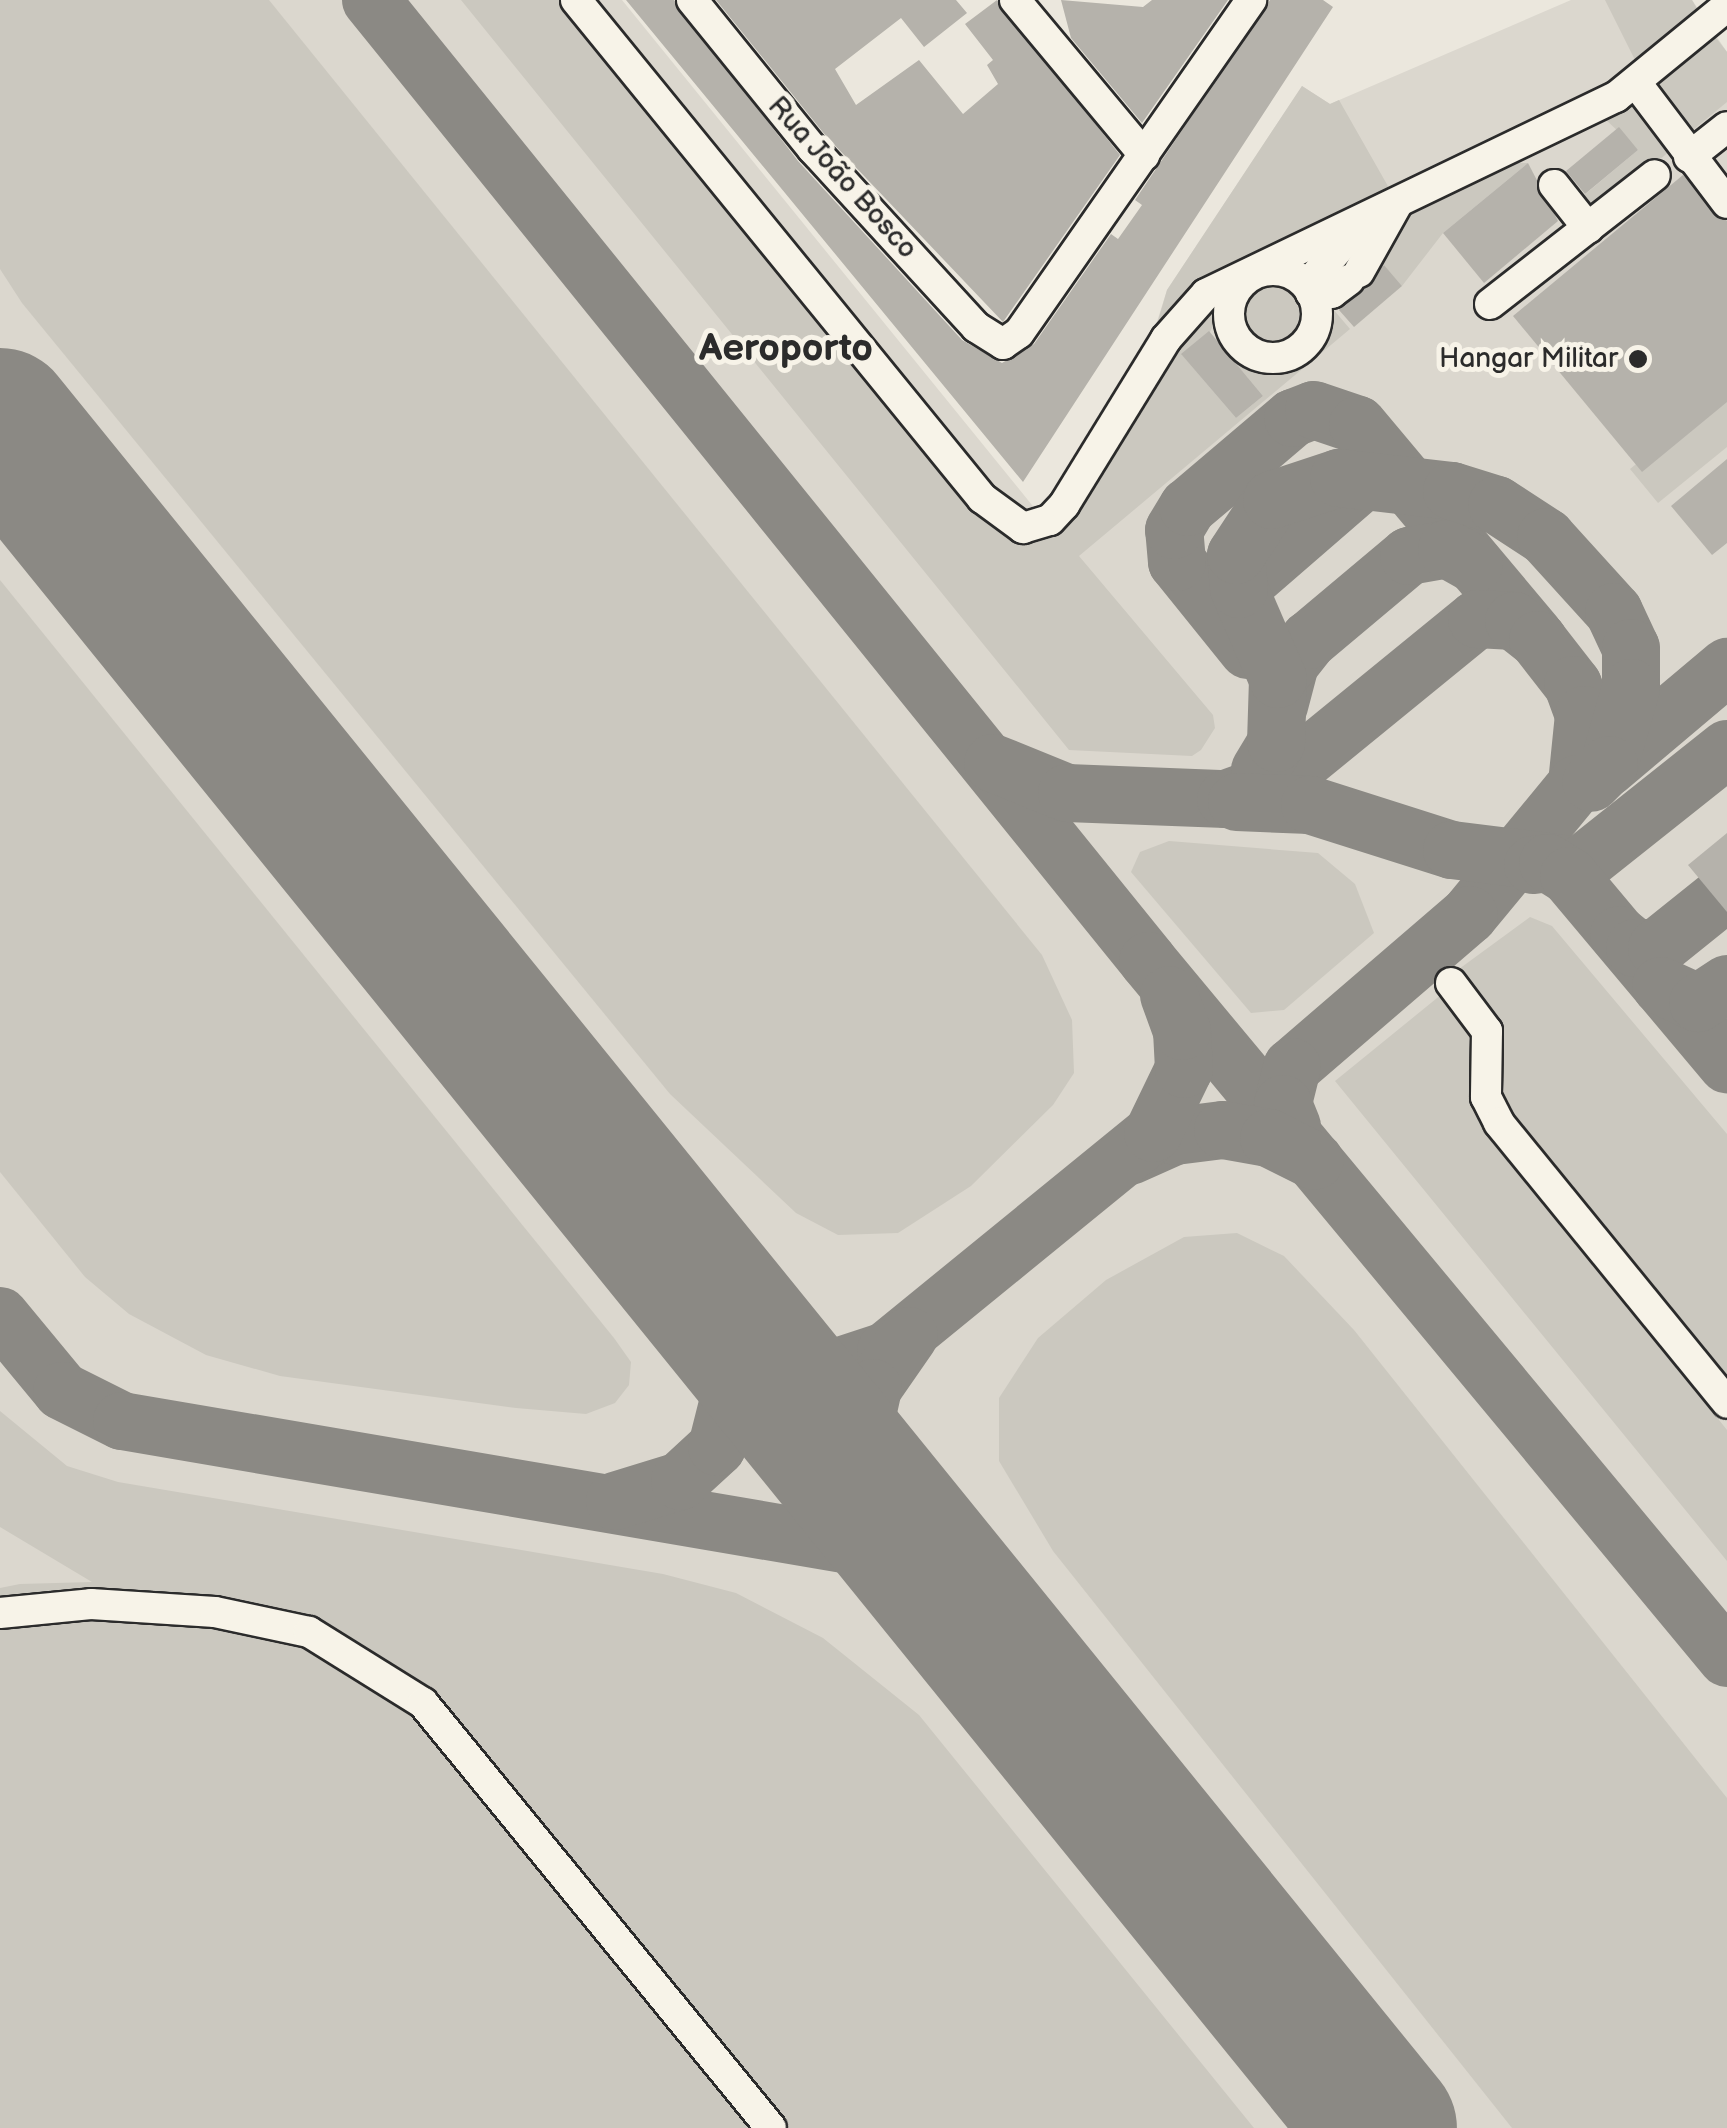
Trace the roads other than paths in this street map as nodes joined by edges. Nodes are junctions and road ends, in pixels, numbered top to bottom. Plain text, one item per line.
1 (576, 0) edge
2 (692, 0) edge
3 (1015, 0) edge
4 (1251, 0) edge
5 (1727, 6) edge
6 (1637, 84) junction
7 (1727, 128) edge
8 (1144, 155) junction
9 (1689, 158) junction
10 (1655, 175) dead end
11 (1554, 185) dead end
12 (1727, 203) edge
13 (1397, 204) junction
14 (1363, 220) junction
15 (1588, 228) junction
16 (1251, 271) junction
17 (1311, 292) junction
18 (1490, 304) dead end
19 (1451, 983) dead end
20 (1727, 1404) edge
21 (0, 1613) edge
22 (772, 2128) edge

1 - 16 street
2 - 8 street, Rua João Bosco
3 - 8 street
4 - 8 street
5 - 6 street
6 - 9 street
6 - 13 street
7 - 9 street
9 - 12 street
10 - 15 street
11 - 15 street
13 - 14 street
13 - 17 street
14 - 16 street
14 - 17 street
15 - 18 street
16 - 17 street
16 - 17 street
19 - 20 street
21 - 22 street

